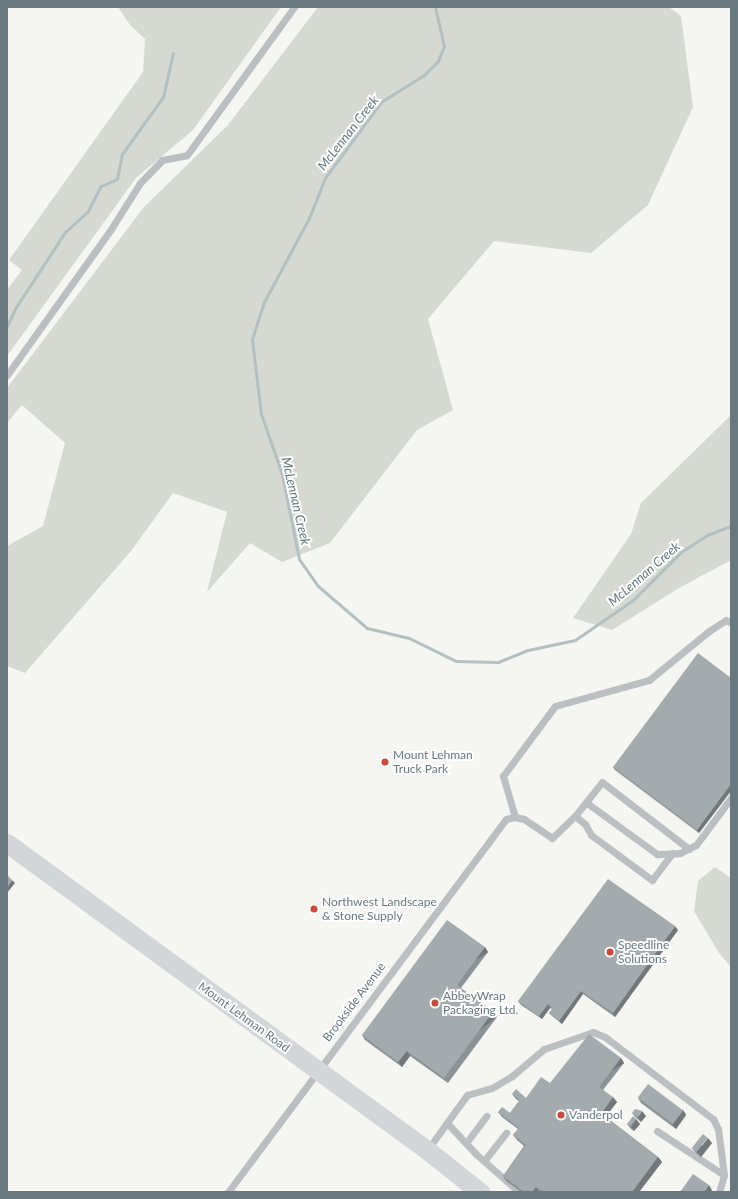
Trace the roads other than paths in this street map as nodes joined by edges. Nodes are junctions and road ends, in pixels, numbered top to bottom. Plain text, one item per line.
1 (294, 7) edge
2 (7, 375) edge
3 (731, 624) edge
4 (731, 798) edge
5 (587, 802) junction
6 (576, 816) junction
7 (515, 817) junction
8 (7, 843) edge
9 (689, 849) junction
10 (672, 853) junction
11 (318, 1070) junction
12 (486, 1116) dead end
13 (447, 1123) junction
14 (657, 1130) dead end
15 (506, 1132) dead end
16 (466, 1143) junction
17 (427, 1150) junction
18 (484, 1161) junction
19 (724, 1175) junction
20 (228, 1192) edge
21 (480, 1192) edge
22 (519, 1192) edge
23 (719, 1192) edge

1 - 2 street
3 - 7 street
4 - 9 street
5 - 6 street
5 - 9 street
5 - 10 street
6 - 7 street
6 - 10 street
7 - 11 street, Brookside Avenue
8 - 11 main road, Mount Lehman Road
9 - 10 street
11 - 17 main road, Mount Lehman Road
11 - 20 street, Brookside Avenue
12 - 16 street
13 - 16 street
13 - 17 street
13 - 19 street
14 - 19 street
15 - 18 street
16 - 18 street
17 - 21 main road, Mount Lehman Road
18 - 22 street
19 - 23 street

